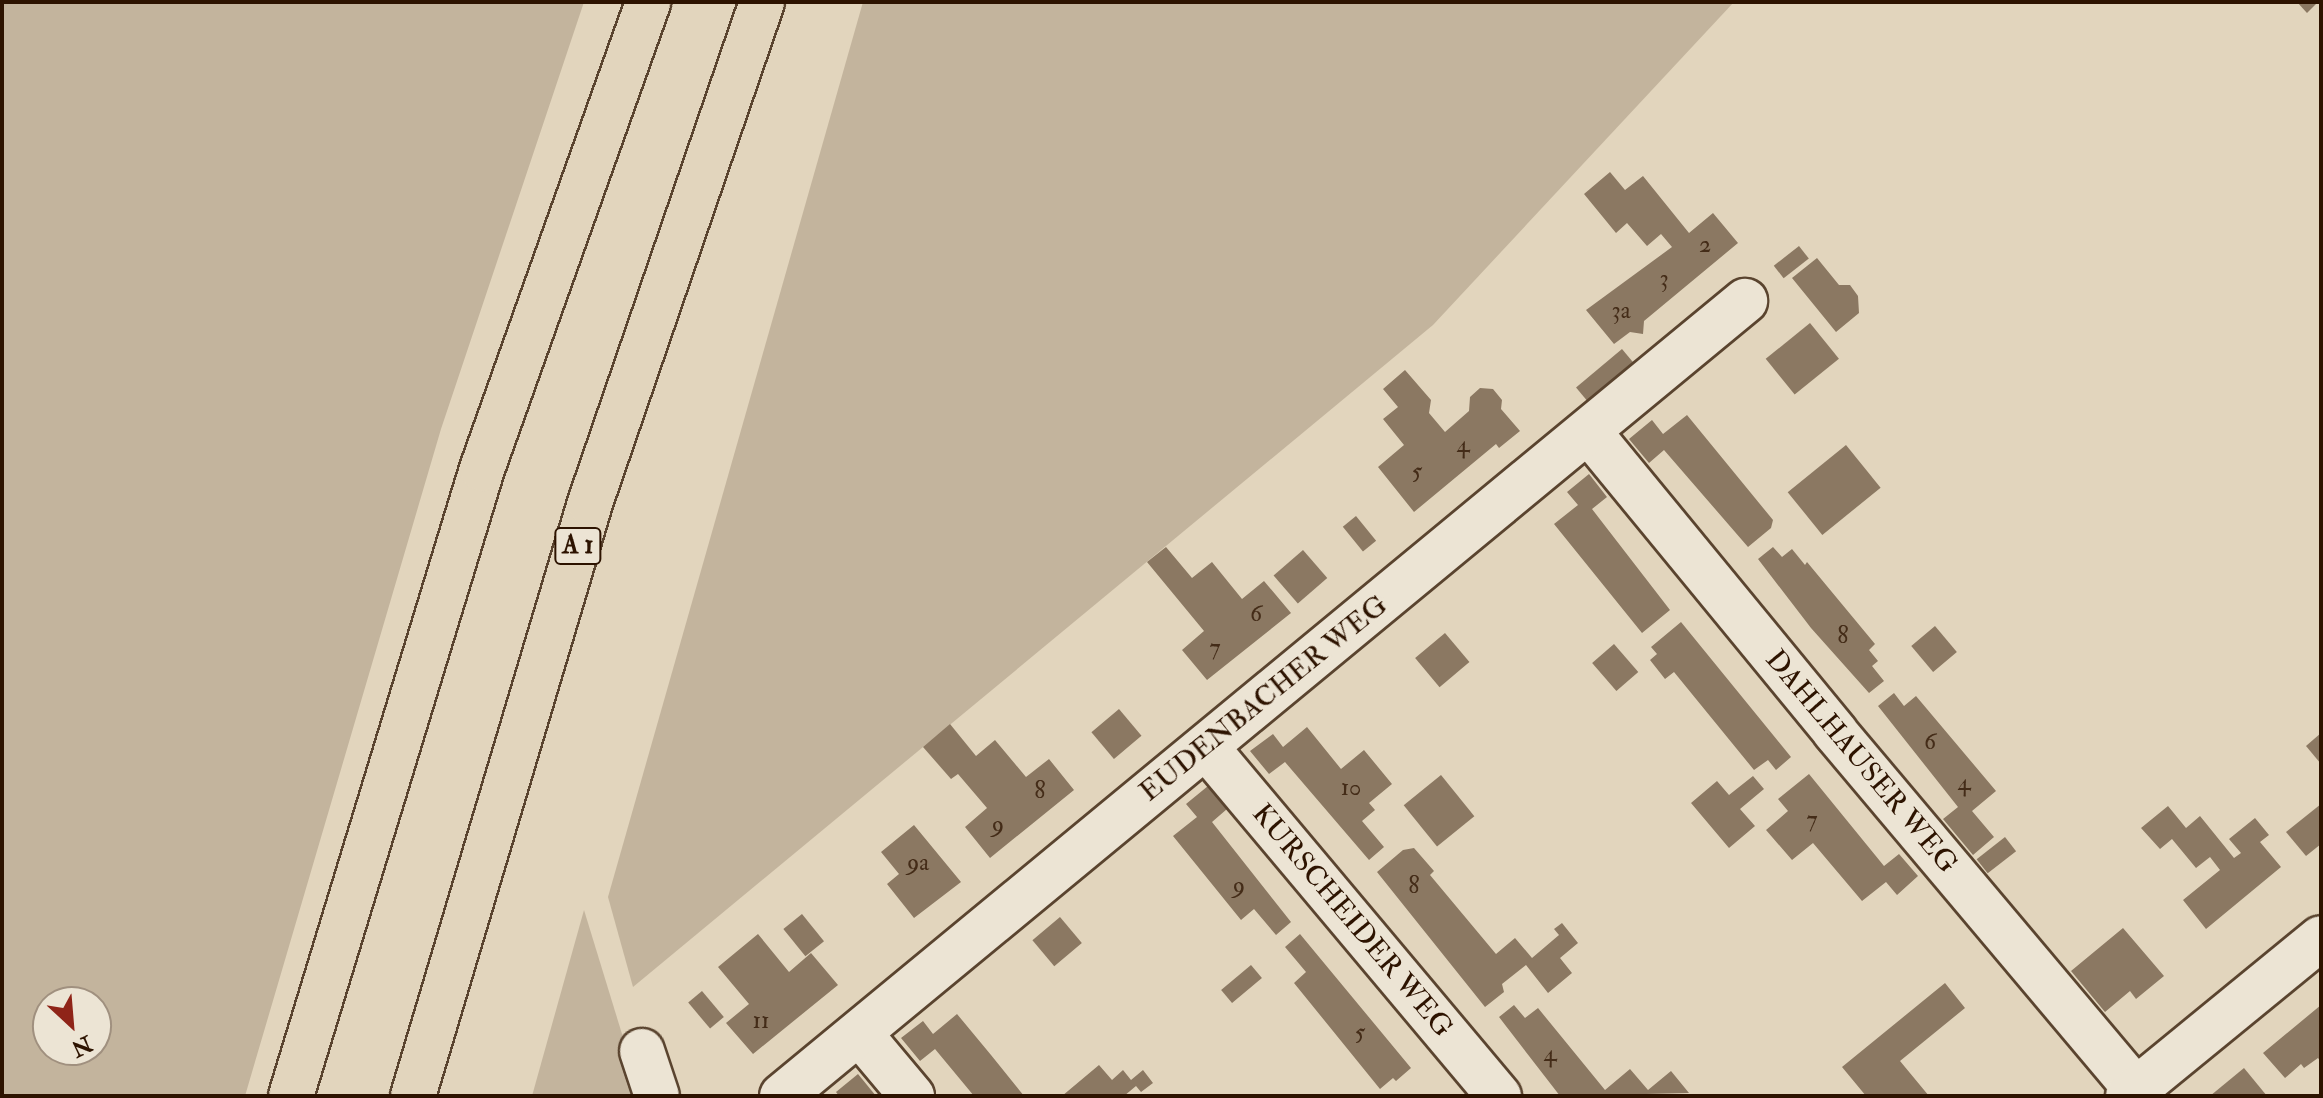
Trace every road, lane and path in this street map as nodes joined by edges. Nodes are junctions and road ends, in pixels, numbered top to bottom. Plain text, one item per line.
1 (648, 2) edge
2 (762, 2) edge
3 (1745, 301) dead end
4 (1589, 432) junction
5 (1206, 747) junction
6 (2321, 938) edge
7 (860, 1034) junction
8 (642, 1051) dead end
9 (2132, 1092) edge
10 (291, 1096) edge
11 (413, 1096) edge
12 (657, 1096) edge
13 (782, 1096) edge
14 (912, 1096) edge
15 (1499, 1096) edge

1 - 10 highway
2 - 11 highway, A 1
3 - 4 street, EUDENBACHER WEG
4 - 5 street, EUDENBACHER WEG
4 - 9 street, DAHLHAUSER WEG
5 - 7 street, EUDENBACHER WEG
5 - 15 street, KURSCHEIDER WEG
6 - 9 street
7 - 13 street, EUDENBACHER WEG
7 - 14 street
8 - 12 street

